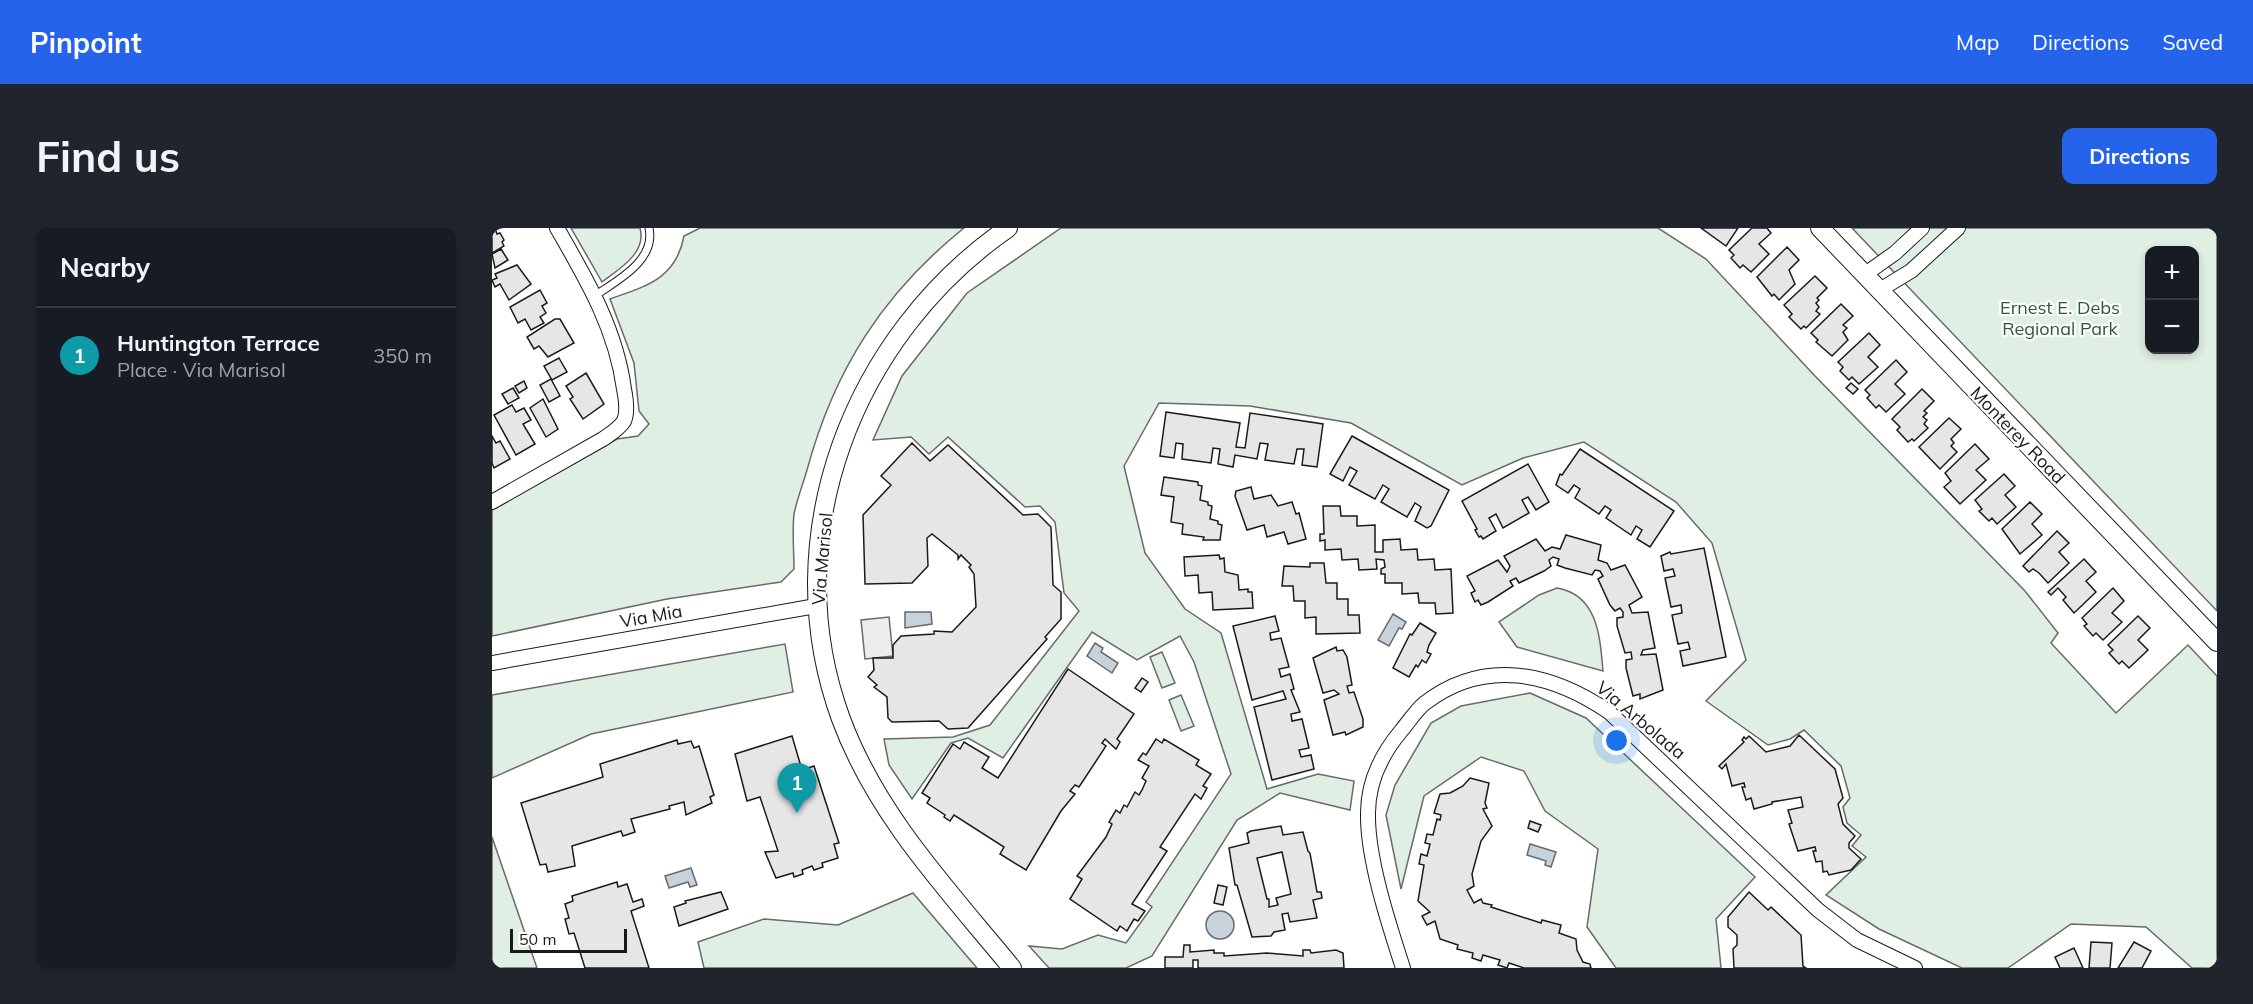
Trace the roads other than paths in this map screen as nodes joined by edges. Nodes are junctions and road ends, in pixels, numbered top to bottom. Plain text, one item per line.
1 (557, 228) edge
2 (649, 228) edge
3 (1008, 228) edge
4 (1820, 228) edge
5 (1922, 228) edge
6 (1958, 228) edge
7 (1864, 275) junction
8 (1878, 291) junction
9 (596, 295) junction
10 (492, 502) edge
11 (816, 606) junction
12 (2217, 642) edge
13 (492, 663) edge
14 (1012, 968) edge
15 (1403, 968) edge
16 (1915, 968) edge

1 - 9 street
2 - 9 lane
3 - 11 street, Via Marisol
4 - 7 street, Monterey Road
5 - 7 street
6 - 8 street
7 - 8 street, Monterey Road
8 - 12 street, Monterey Road
9 - 10 street
11 - 13 street, Via Mia
11 - 14 street, Via Marisol
15 - 16 street, Via Arbolada

